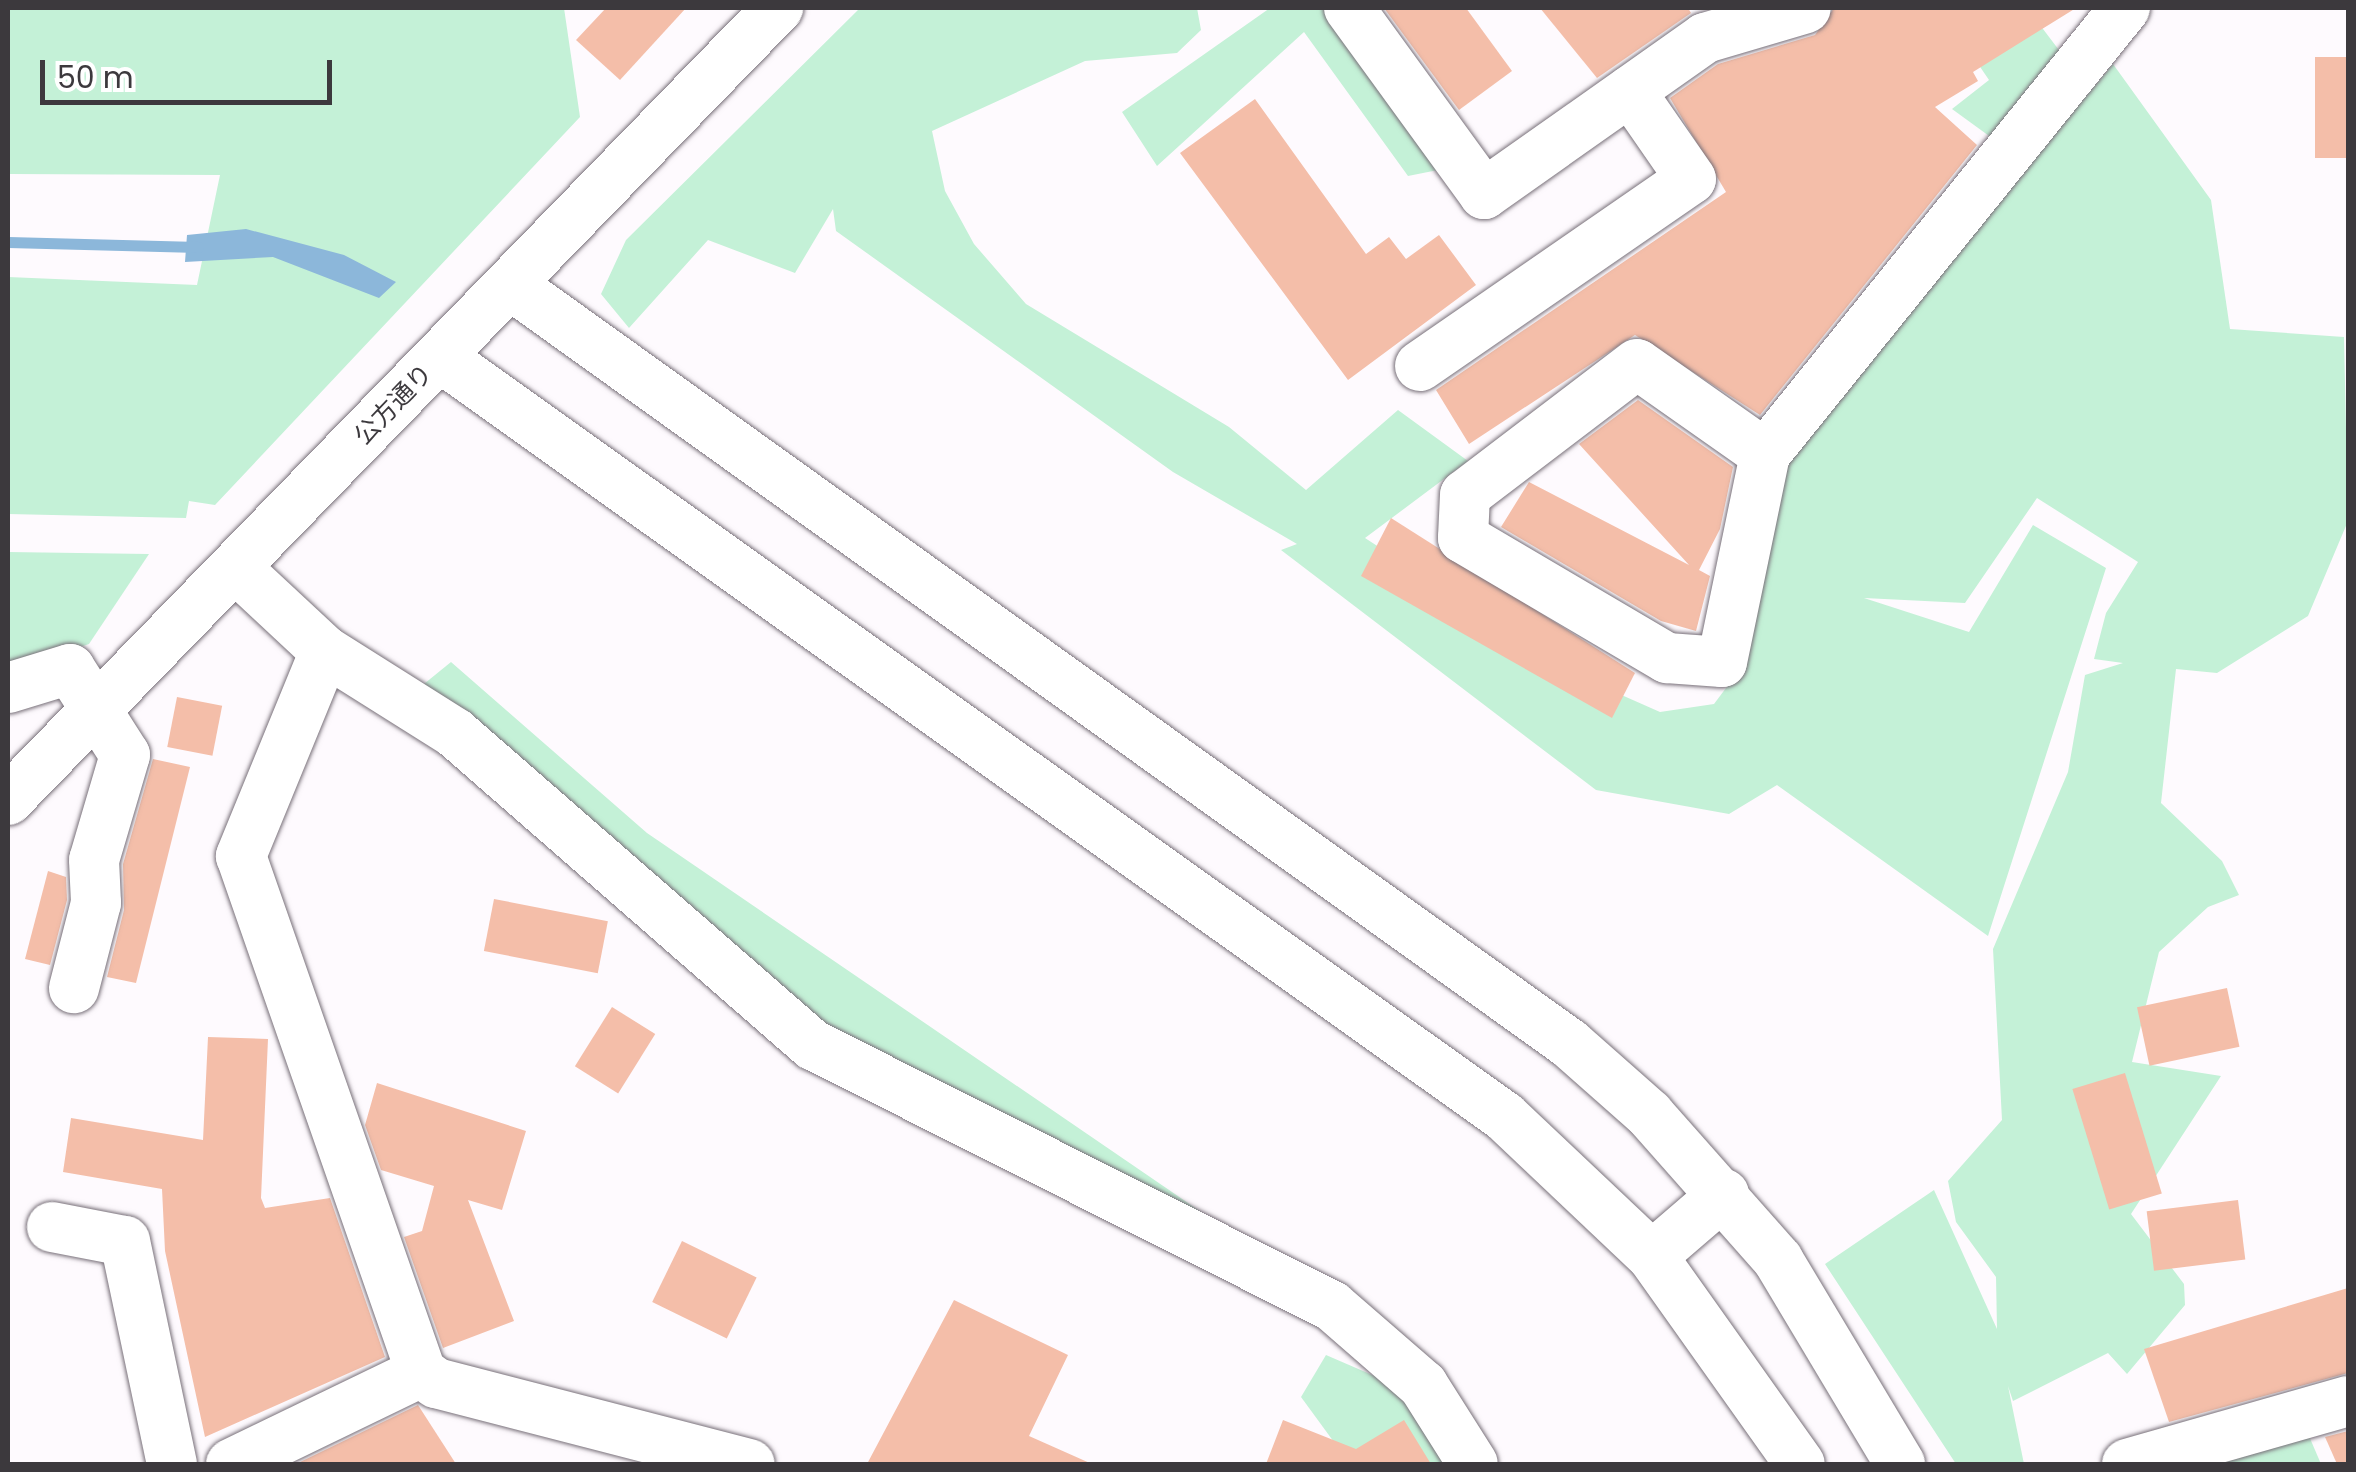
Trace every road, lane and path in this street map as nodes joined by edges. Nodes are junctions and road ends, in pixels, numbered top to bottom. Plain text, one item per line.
1 (778, 8) edge
2 (1349, 8) edge
3 (1806, 8) edge
4 (2125, 8) edge
5 (1630, 92) junction
6 (511, 284) junction
7 (440, 357) junction
8 (1420, 366) dead end
9 (1765, 454) junction
10 (237, 569) junction
11 (325, 651) junction
12 (8, 688) edge
13 (98, 704) junction
14 (8, 800) edge
15 (74, 988) dead end
16 (1724, 1194) junction
17 (52, 1227) dead end
18 (1652, 1256) junction
19 (421, 1372) junction
20 (2348, 1401) edge
21 (172, 1464) edge
22 (231, 1464) edge
23 (750, 1464) edge
24 (1473, 1464) edge
25 (1800, 1464) edge
26 (1900, 1464) edge
27 (2127, 1464) edge

1 - 6 street, 公方通り
2 - 5 street
3 - 5 street
4 - 9 street
5 - 8 street
6 - 7 street, 公方通り
6 - 16 street
7 - 10 street, 公方通り
7 - 18 street
9 - 9 street
10 - 11 street
10 - 13 street, 公方通り
11 - 19 street
11 - 24 street
12 - 13 street
13 - 14 street, 公方通り
13 - 15 street
16 - 18 street
16 - 26 street
17 - 21 street
18 - 25 street
19 - 22 street
19 - 23 street
20 - 27 street

